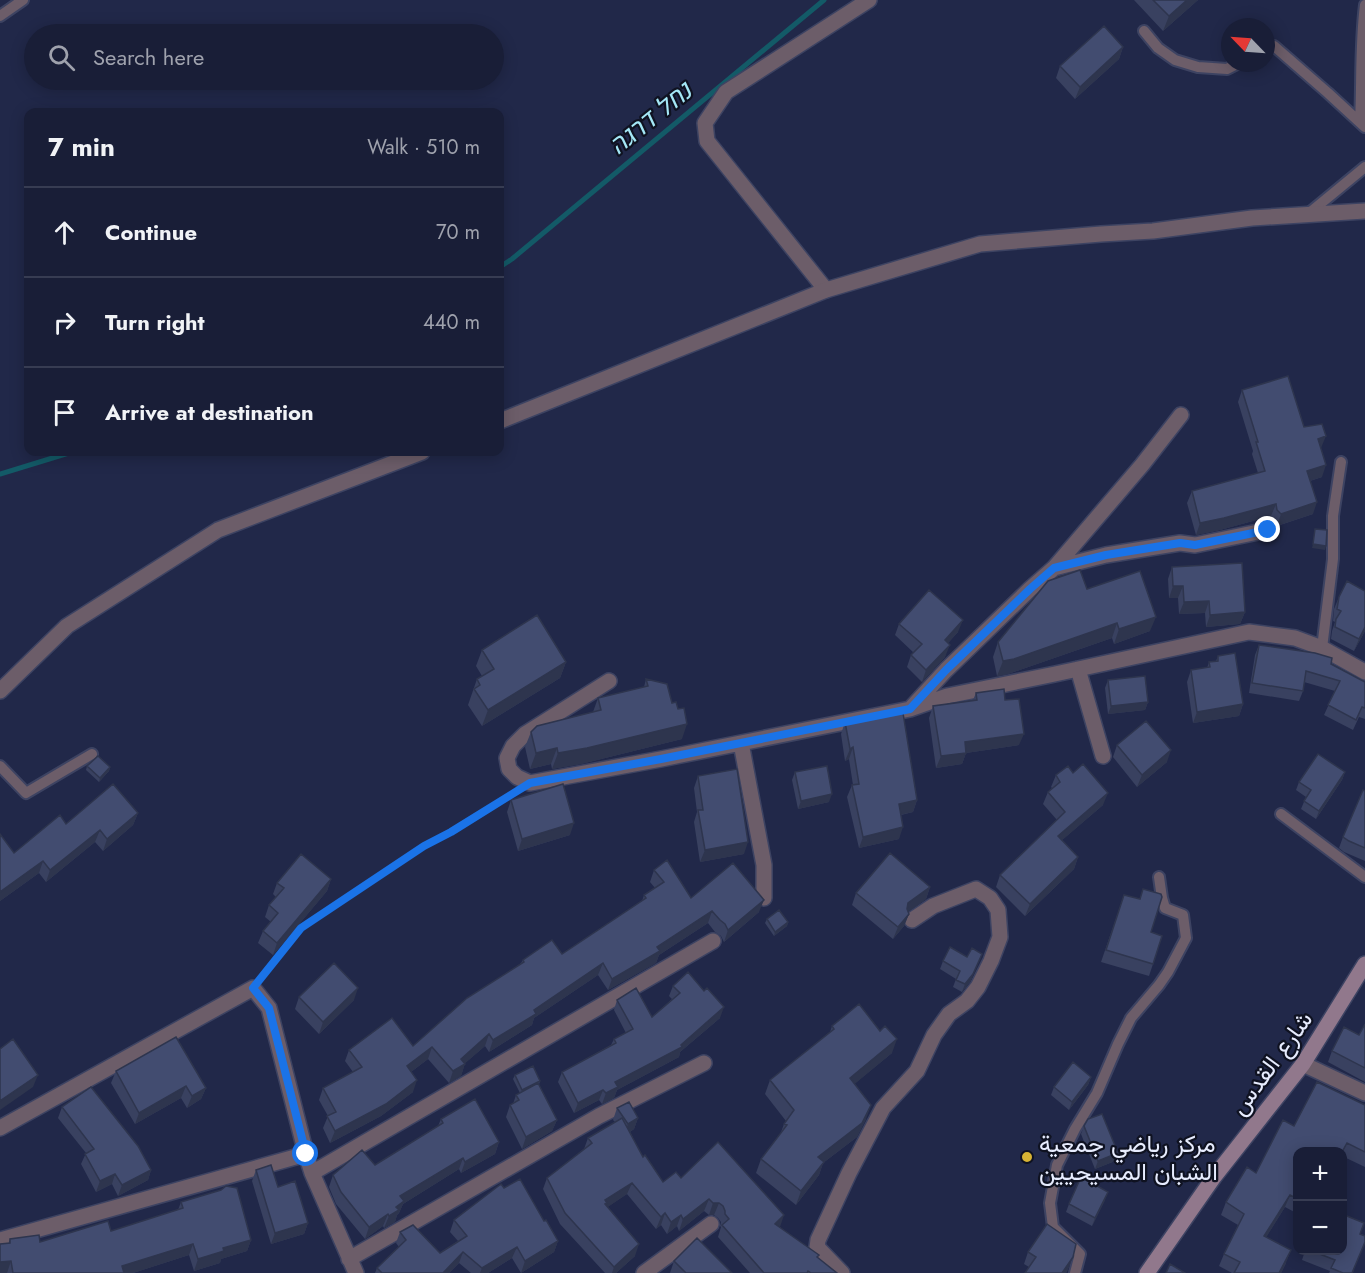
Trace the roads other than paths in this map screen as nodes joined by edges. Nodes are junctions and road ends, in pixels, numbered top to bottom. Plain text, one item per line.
1 (23, 0) edge
2 (869, 0) edge
3 (1365, 5) edge
4 (0, 16) edge
5 (1144, 31) dead end
6 (1275, 47) edge
7 (1221, 69) edge
8 (1362, 125) edge
9 (1365, 167) edge
10 (1365, 211) edge
11 (1307, 215) junction
12 (826, 290) junction
13 (1181, 415) dead end
14 (504, 419) edge
15 (412, 456) edge
16 (1341, 462) dead end
17 (1268, 530) dead end
18 (1054, 568) junction
19 (1322, 648) junction
20 (1078, 669) junction
21 (1365, 672) edge
22 (609, 681) dead end
23 (0, 691) edge
24 (910, 709) junction
25 (741, 743) junction
26 (92, 754) dead end
27 (1103, 756) dead end
28 (0, 766) edge
29 (1281, 813) dead end
30 (1159, 877) dead end
31 (1365, 877) edge
32 (764, 898) edge
33 (912, 920) dead end
34 (713, 941) dead end
35 (1365, 964) edge
36 (704, 1063) dead end
37 (1303, 1064) junction
38 (1365, 1093) edge
39 (0, 1128) edge
40 (306, 1154) junction
41 (312, 1173) junction
42 (711, 1224) dead end
43 (0, 1240) edge
44 (349, 1259) junction
45 (356, 1273) edge
46 (644, 1273) edge
47 (842, 1273) edge
48 (1075, 1273) edge
49 (1147, 1273) edge

1 - 4 lane
2 - 12 street
3 - 8 lane
5 - 7 lane
6 - 8 lane
9 - 11 lane
10 - 11 street
11 - 12 street
12 - 14 street
13 - 18 street
15 - 23 street
16 - 19 lane
17 - 18 street
18 - 24 street
19 - 20 street
19 - 21 street
20 - 24 street
20 - 27 street
22 - 25 street
24 - 25 street
25 - 32 street
26 - 28 lane
29 - 31 lane
30 - 48 lane
33 - 47 street
34 - 41 street
35 - 37 main road, شارع القدس
36 - 44 street
37 - 38 street
37 - 49 main road, شارع القدس
39 - 40 street
40 - 41 street
40 - 43 street
41 - 44 street
42 - 46 street
44 - 45 street

